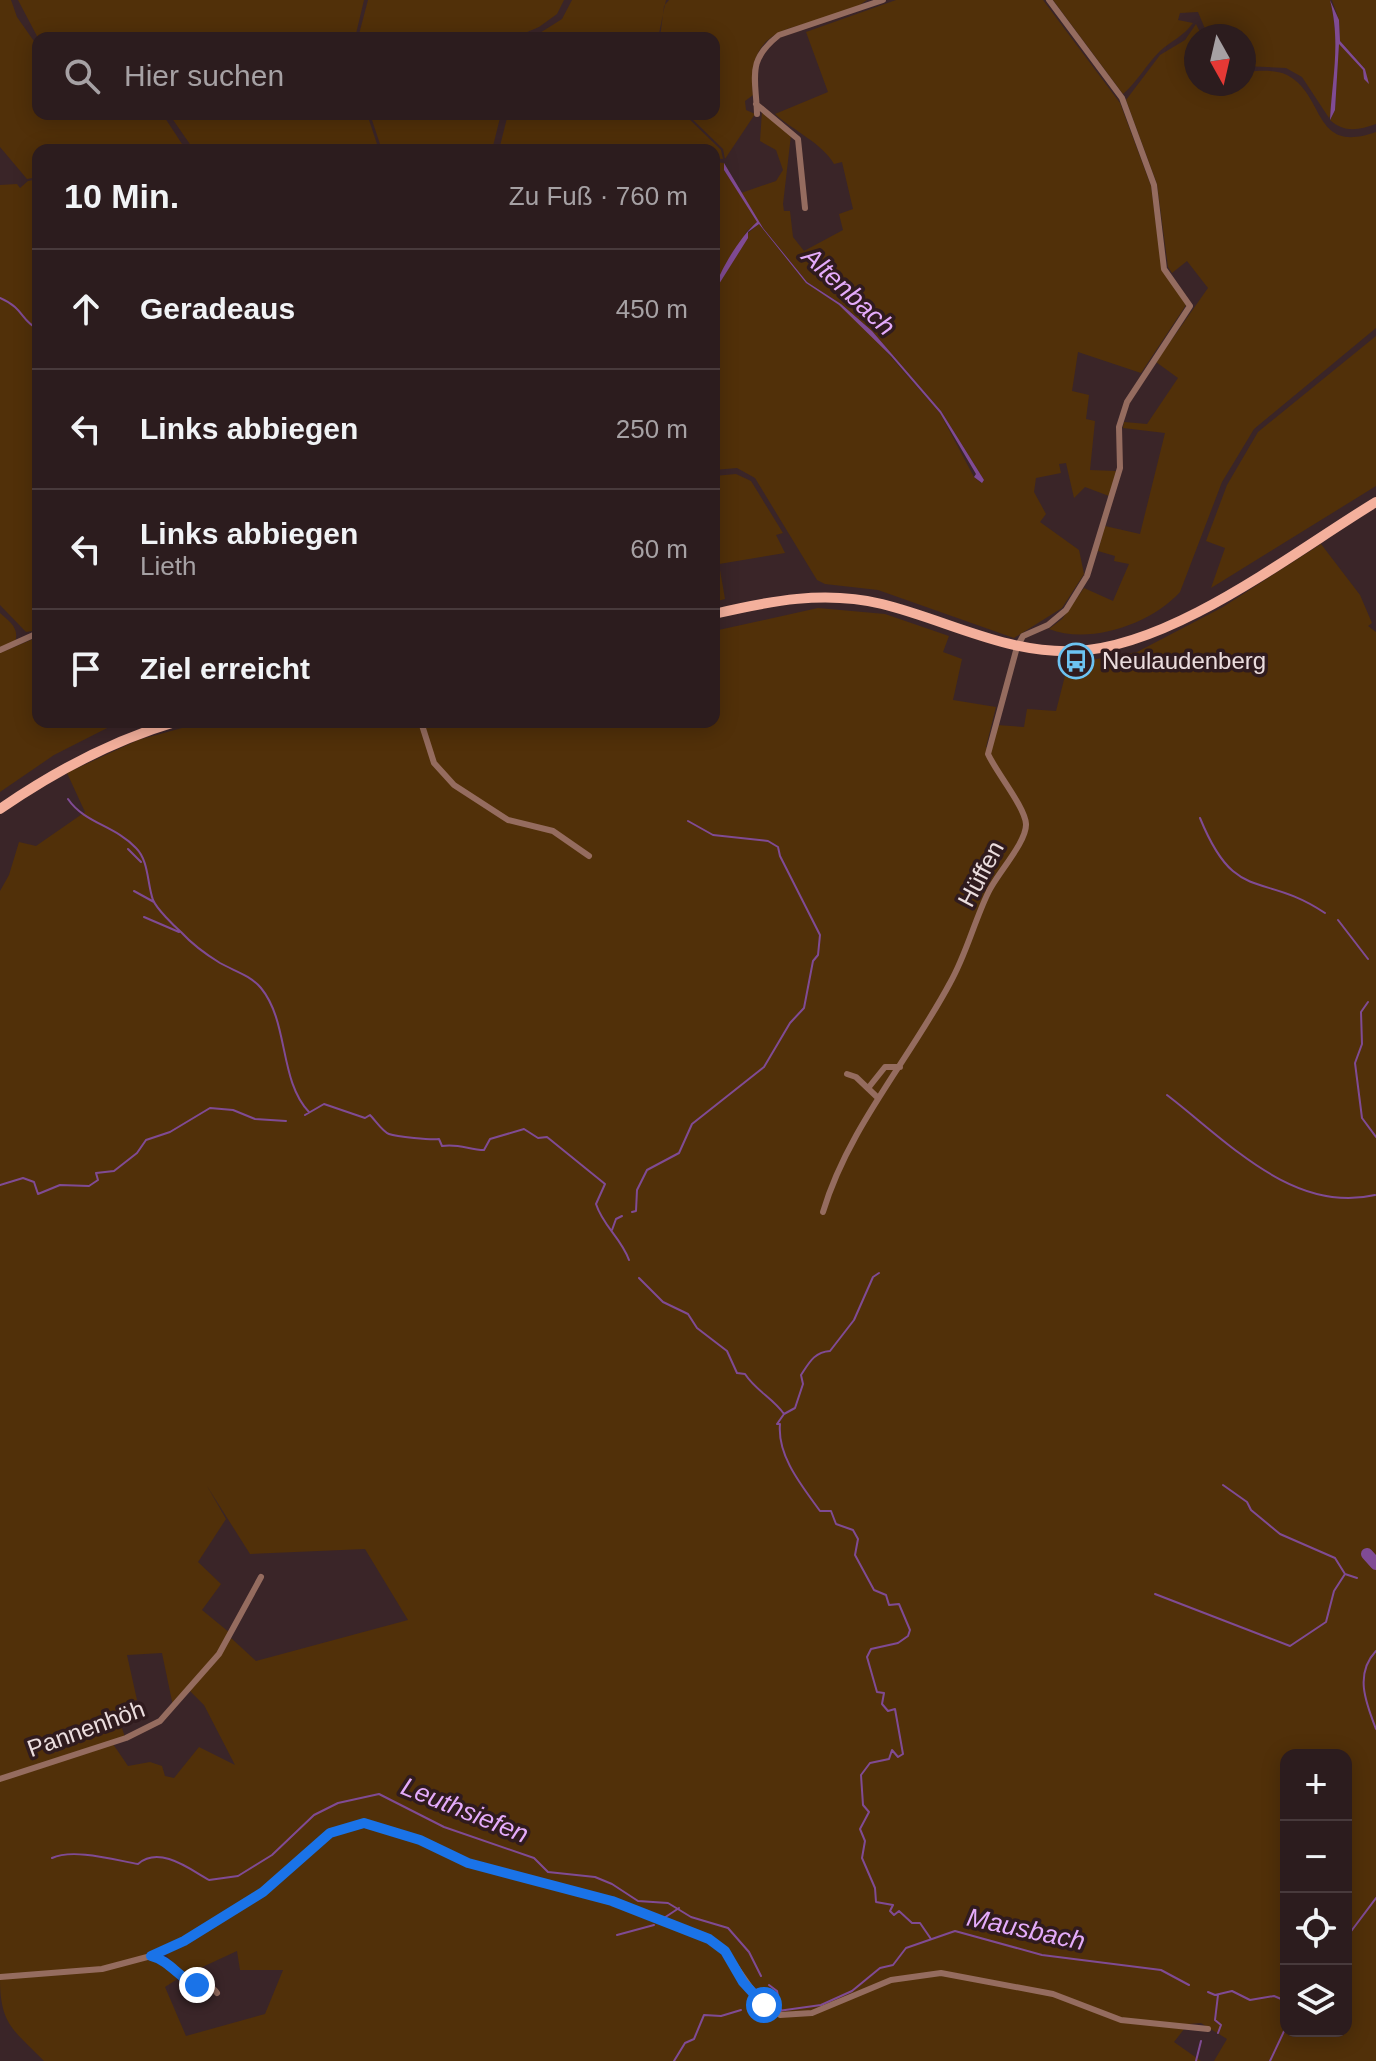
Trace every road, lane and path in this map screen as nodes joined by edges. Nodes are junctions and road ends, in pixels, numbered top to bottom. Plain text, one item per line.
1 (883, 0) edge
2 (1049, 0) edge
3 (756, 104) junction
4 (757, 114) dead end
5 (805, 208) dead end
6 (1376, 502) edge
7 (720, 613) edge
8 (1042, 628) junction
9 (32, 636) edge
10 (1048, 636) dead end
11 (1017, 647) junction
12 (0, 650) edge
13 (159, 728) edge
14 (423, 728) edge
15 (0, 809) edge
16 (589, 856) dead end
17 (900, 1067) junction
18 (847, 1074) dead end
19 (869, 1087) junction
20 (877, 1097) junction
21 (823, 1212) dead end
22 (261, 1577) dead end
23 (0, 1779) edge
24 (151, 1956) junction
25 (0, 1977) edge
26 (217, 1993) dead end
27 (1208, 2029) dead end

1 - 3 street
2 - 8 street
3 - 4 street
3 - 5 street
6 - 11 main road
7 - 11 main road
8 - 10 street
8 - 11 street
9 - 12 street
11 - 17 street, Hüffen
13 - 15 main road
14 - 16 street
17 - 19 street, Hüffen
17 - 20 street, Hüffen
18 - 19 street
19 - 20 street
20 - 21 street, Hüffen
22 - 23 street, Pannenhöh
24 - 25 street
24 - 26 street
24 - 27 street

